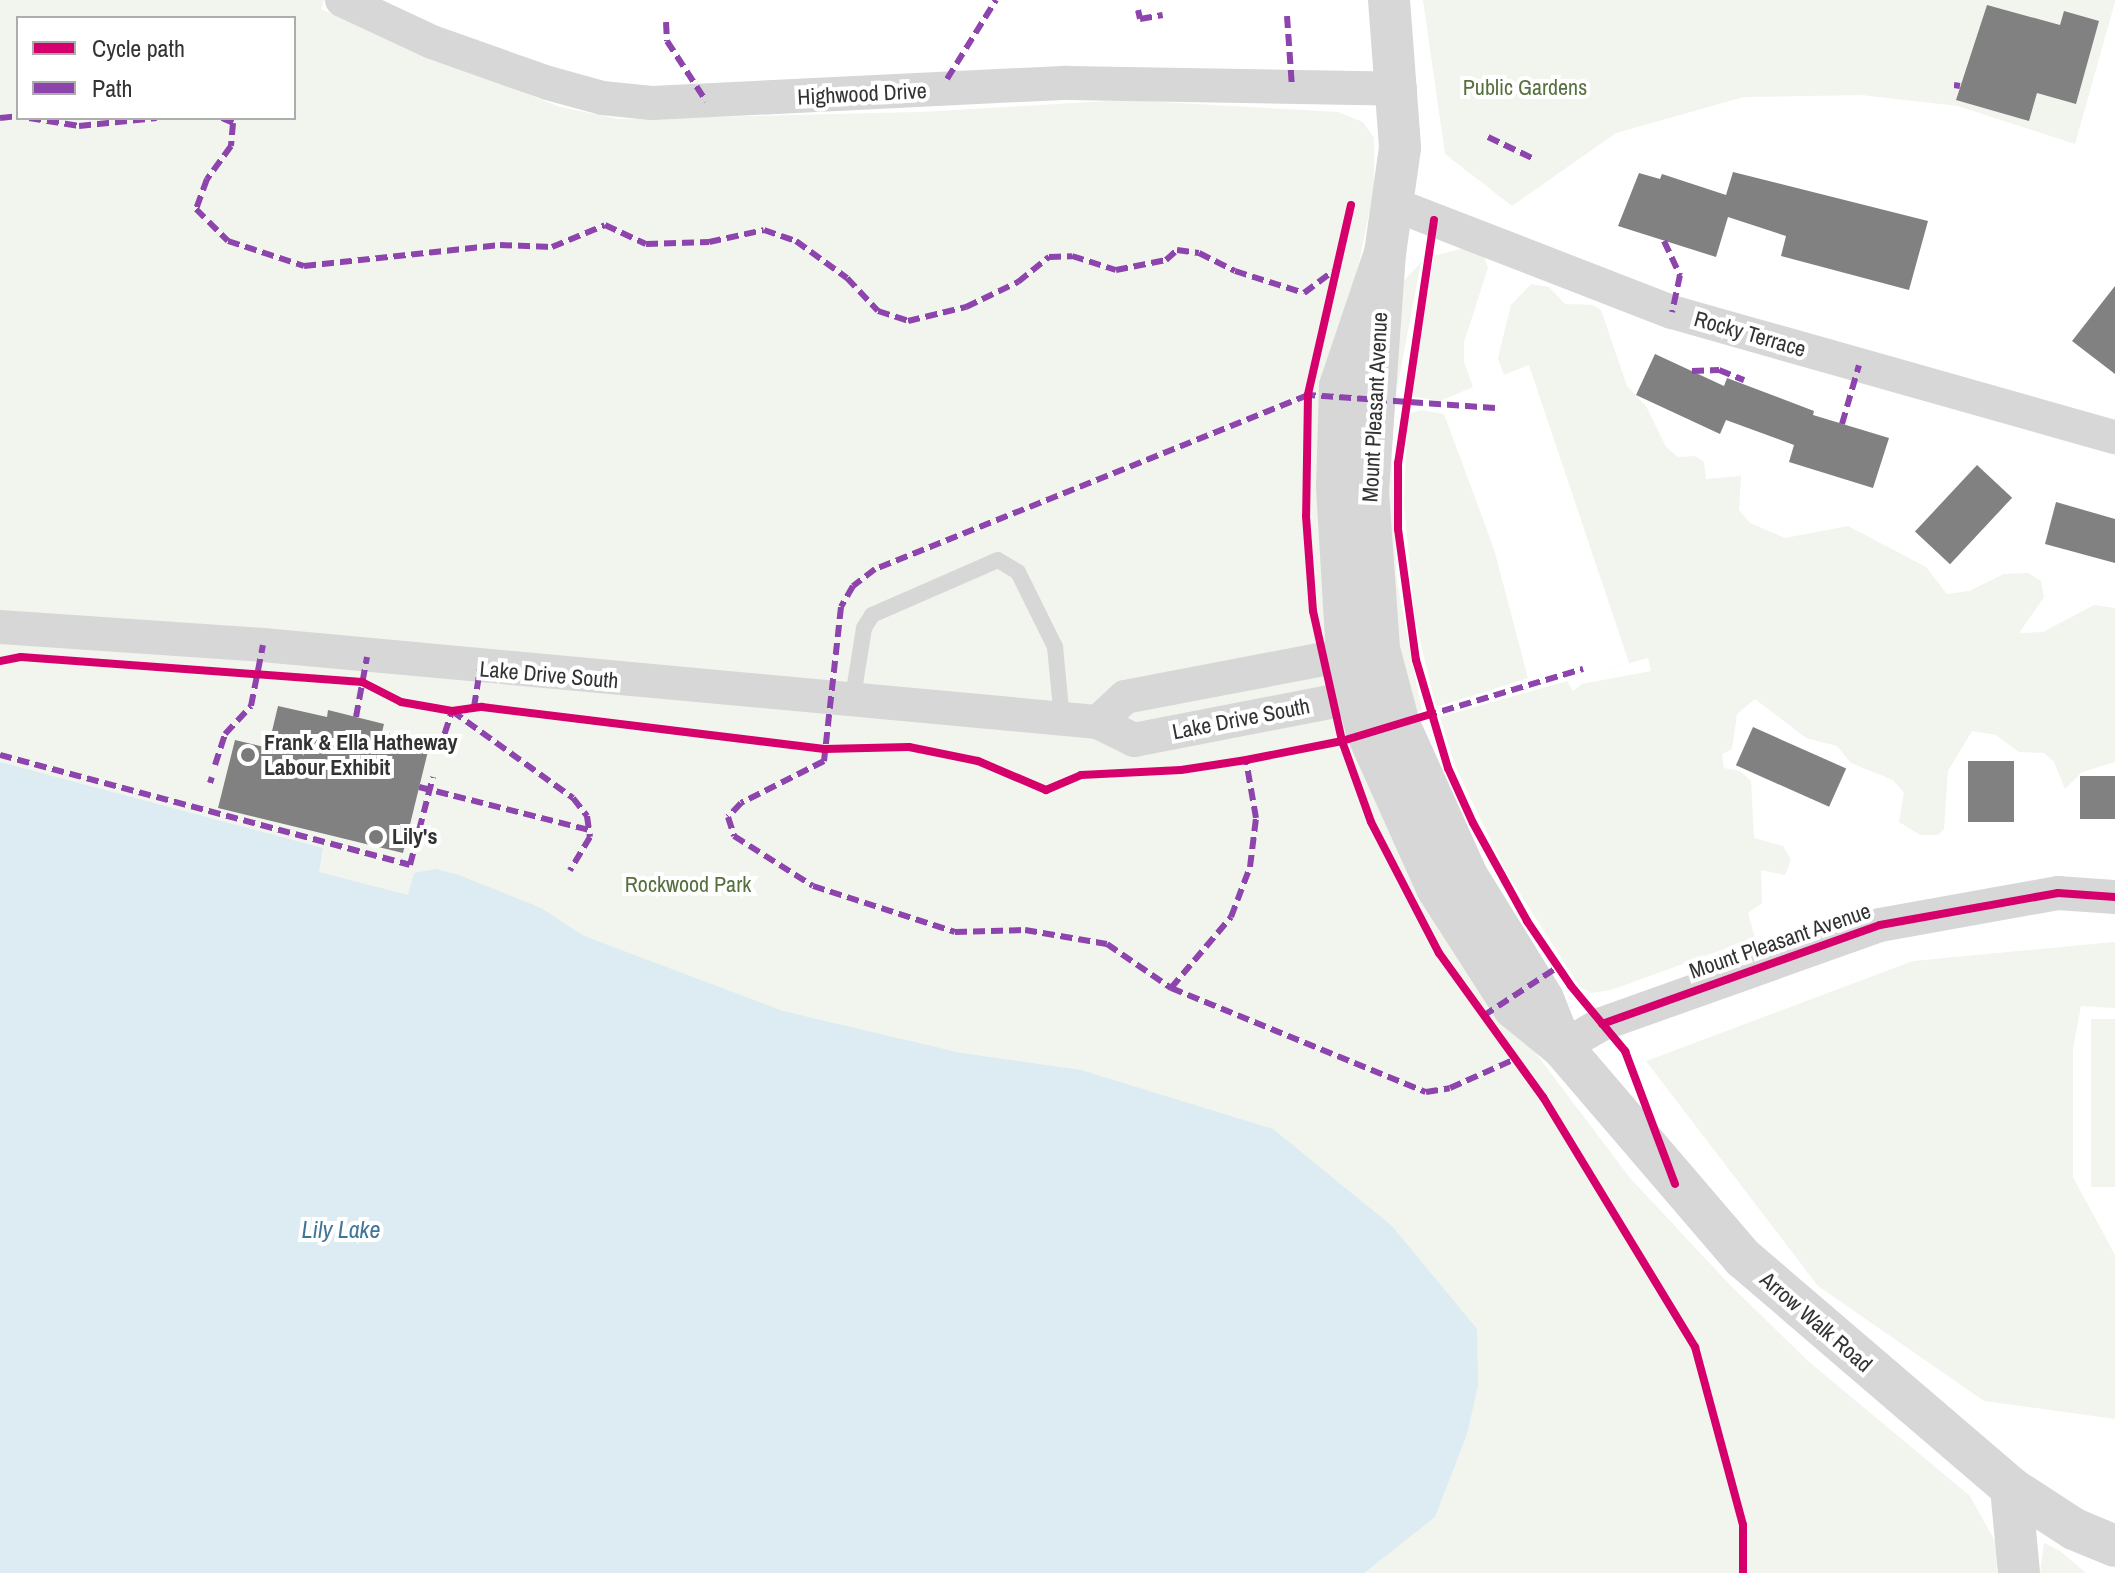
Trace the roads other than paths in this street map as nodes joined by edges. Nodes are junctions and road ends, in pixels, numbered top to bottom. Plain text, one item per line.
1 (342, 0) edge
2 (1389, 0) edge
3 (1400, 89) junction
4 (1393, 204) junction
5 (2115, 437) edge
6 (0, 627) edge
7 (1363, 652) junction
8 (1372, 694) junction
9 (852, 703) junction
10 (1062, 719) junction
11 (1098, 722) junction
12 (2115, 897) edge
13 (1562, 1047) junction
14 (2011, 1488) junction
15 (2115, 1546) edge
16 (2019, 1573) edge

1 - 3 street, Highwood Drive
2 - 3 street, Mount Pleasant Avenue
3 - 4 street, Mount Pleasant Avenue
4 - 5 street, Rocky Terrace
4 - 7 street, Mount Pleasant Avenue
6 - 9 street, Lake Drive South
7 - 8 street, Mount Pleasant Avenue
7 - 11 street, Lake Drive South
8 - 11 street, Lake Drive South
8 - 13 street, Mount Pleasant Avenue
9 - 10 street, Lake Drive South
9 - 10 lane
10 - 11 street, Lake Drive South
12 - 13 street, Mount Pleasant Avenue
13 - 14 street, Arrow Walk Road
14 - 15 street, Arrow Walk Road
14 - 16 street

